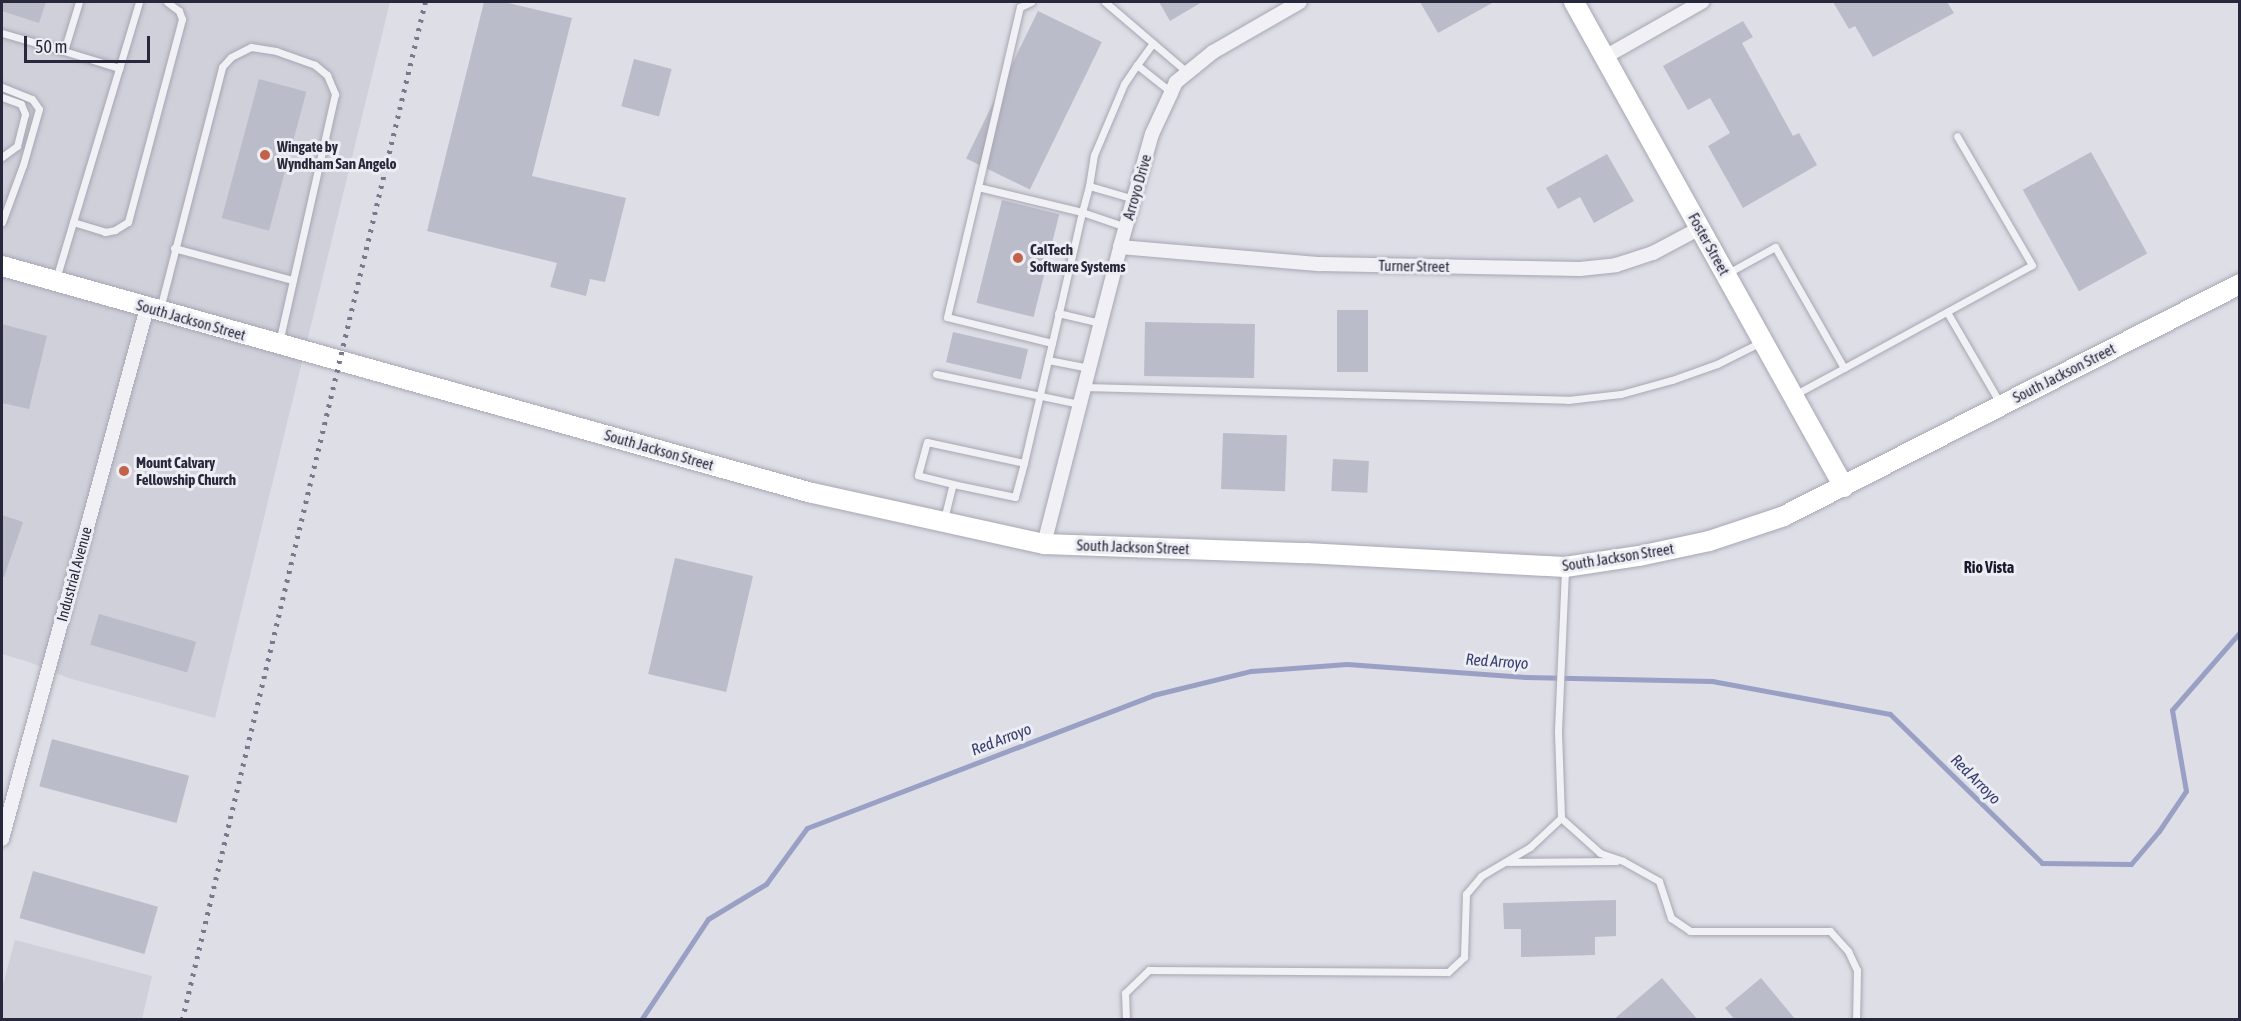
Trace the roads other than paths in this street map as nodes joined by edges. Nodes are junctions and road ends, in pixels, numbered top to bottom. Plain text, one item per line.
1 (79, 2) edge
2 (139, 2) edge
3 (166, 2) edge
4 (1031, 2) edge
5 (1105, 2) edge
6 (1300, 2) edge
7 (1574, 2) edge
8 (1702, 2) edge
9 (2, 33) edge
10 (1154, 43) junction
11 (64, 51) junction
12 (1605, 57) junction
13 (1137, 65) junction
14 (119, 68) junction
15 (1188, 73) junction
16 (2, 87) edge
17 (1171, 93) junction
18 (2, 97) edge
19 (1957, 136) dead end
20 (2, 157) edge
21 (1089, 186) junction
22 (978, 187) junction
23 (2, 196) edge
24 (10, 198) junction
25 (1134, 199) junction
26 (1082, 212) junction
27 (2, 222) edge
28 (73, 222) junction
29 (1126, 227) junction
30 (1700, 228) junction
31 (1120, 247) junction
32 (174, 248) junction
33 (2, 266) edge
34 (1726, 274) junction
35 (293, 280) junction
36 (55, 281) junction
37 (2240, 284) edge
38 (154, 310) junction
39 (1947, 312) junction
40 (1058, 313) junction
41 (1100, 323) junction
42 (1763, 341) junction
43 (1052, 343) junction
44 (278, 345) junction
45 (1048, 360) junction
46 (1089, 368) junction
47 (1844, 368) junction
48 (936, 374) dead end
49 (1084, 387) junction
50 (1793, 395) junction
51 (1040, 397) junction
52 (1080, 404) junction
53 (2001, 406) junction
54 (1024, 463) junction
55 (953, 484) junction
56 (1844, 487) junction
57 (943, 522) junction
58 (1044, 544) junction
59 (1565, 567) junction
60 (1561, 818) junction
61 (2, 839) edge
62 (1623, 861) junction
63 (1505, 862) junction
64 (1126, 1020) edge
65 (1856, 1020) edge

1 - 11 lane
2 - 14 lane
3 - 28 lane
4 - 22 lane
5 - 10 lane
6 - 15 street, Arroyo Drive
7 - 12 main road, Foster Street
8 - 12 street
9 - 11 lane
10 - 13 lane
10 - 15 lane
11 - 14 lane
12 - 30 main road, Foster Street
13 - 17 lane
13 - 21 lane
14 - 28 lane
15 - 17 street, Arroyo Drive
16 - 24 lane
17 - 25 street, Arroyo Drive
18 - 20 lane
19 - 39 lane
21 - 25 lane
21 - 26 lane
22 - 26 lane
22 - 43 lane
23 - 24 lane
24 - 27 lane
25 - 29 street, Arroyo Drive
26 - 29 lane
26 - 40 lane
28 - 36 lane
29 - 31 street, Arroyo Drive
30 - 31 street, Turner Street
30 - 34 main road, Foster Street
31 - 41 street, Arroyo Drive
32 - 35 lane
32 - 35 lane
32 - 38 lane
33 - 36 main road, South Jackson Street
34 - 42 main road, Foster Street
34 - 47 lane
35 - 44 lane
36 - 38 main road, South Jackson Street
37 - 53 main road, South Jackson Street
38 - 44 main road, South Jackson Street
38 - 61 street, Industrial Avenue
39 - 47 lane
39 - 53 lane
40 - 41 lane
40 - 43 lane
41 - 46 street, Arroyo Drive
42 - 49 lane
42 - 50 main road, Foster Street
43 - 45 lane
44 - 57 main road, South Jackson Street
45 - 46 lane
45 - 51 lane
46 - 49 street, Arroyo Drive
47 - 50 lane
48 - 51 lane
49 - 52 street, Arroyo Drive
50 - 56 main road, Foster Street
51 - 52 lane
51 - 54 lane
52 - 58 street, Arroyo Drive
53 - 56 main road, South Jackson Street
54 - 55 lane
54 - 55 lane
55 - 57 lane
56 - 59 main road, South Jackson Street
57 - 58 main road, South Jackson Street
58 - 59 main road, South Jackson Street
59 - 60 lane
60 - 62 lane
60 - 63 lane
62 - 63 lane
62 - 65 lane
63 - 64 lane

